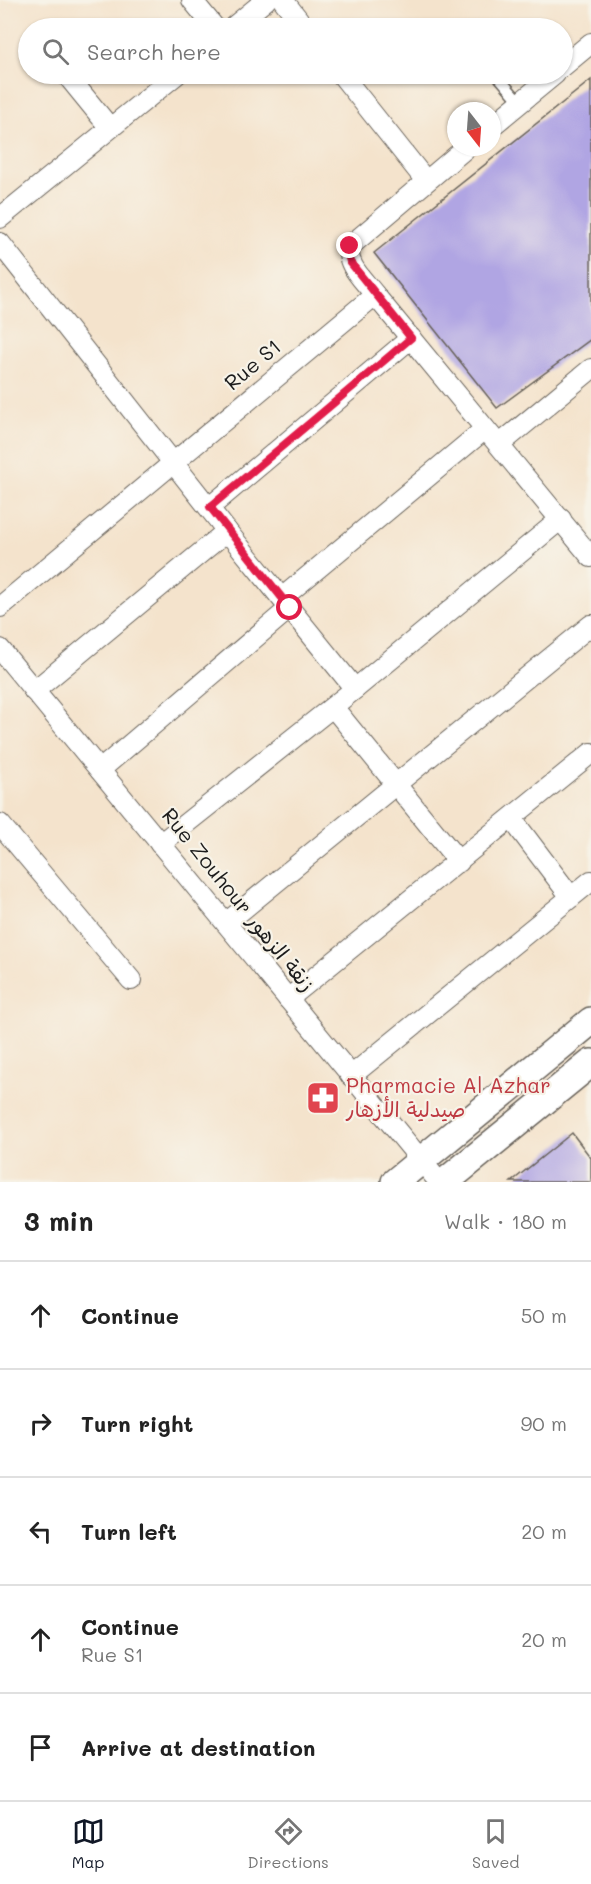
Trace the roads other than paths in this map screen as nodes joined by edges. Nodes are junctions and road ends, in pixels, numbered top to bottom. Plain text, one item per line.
1 (192, 0) edge
2 (266, 0) edge
3 (283, 0) edge
4 (207, 18) edge
5 (244, 18) edge
6 (297, 18) edge
7 (591, 43) edge
8 (573, 58) edge
9 (74, 84) edge
10 (165, 84) edge
11 (349, 84) edge
12 (505, 84) edge
13 (542, 84) edge
14 (520, 102) junction
15 (501, 118) edge
16 (110, 128) junction
17 (456, 156) edge
18 (426, 181) junction
19 (0, 218) edge
20 (0, 243) edge
21 (375, 295) junction
22 (411, 338) junction
23 (591, 369) edge
24 (485, 429) junction
25 (499, 445) junction
26 (173, 462) junction
27 (210, 507) junction
28 (561, 519) junction
29 (227, 531) junction
30 (588, 548) edge
31 (286, 603) junction
32 (0, 607) edge
33 (591, 625) edge
34 (0, 649) edge
35 (355, 689) junction
36 (34, 691) junction
37 (333, 707) junction
38 (591, 753) edge
39 (100, 770) junction
40 (396, 784) junction
41 (512, 819) junction
42 (0, 824) edge
43 (160, 844) junction
44 (459, 862) junction
45 (591, 881) edge
46 (571, 897) junction
47 (226, 923) junction
48 (130, 980) dead end
49 (288, 999) junction
50 (591, 1021) edge
51 (591, 1063) edge
52 (351, 1076) junction
53 (421, 1161) junction
54 (395, 1182) edge
55 (439, 1182) edge
56 (445, 1182) edge

1 - 4 street
2 - 5 street
3 - 6 street
7 - 8 street
9 - 16 street
10 - 16 street
11 - 18 street
12 - 14 lane
13 - 14 street
14 - 15 street
16 - 19 street
17 - 18 street
18 - 21 street
20 - 26 street
21 - 22 street
21 - 26 street, Rue S1
22 - 24 street
22 - 27 street
23 - 25 street
24 - 25 street
24 - 31 street
25 - 28 street
26 - 27 street
26 - 32 street, Rue S1
27 - 29 street
28 - 30 street
28 - 35 street
29 - 31 street
29 - 36 street
31 - 35 street
31 - 39 street
33 - 40 street
34 - 36 street, Rue Zouhour زنقة الزهور
35 - 37 street
36 - 39 street, Rue Zouhour زنقة الزهور
37 - 40 street
37 - 43 street
38 - 41 street
39 - 43 street, Rue Zouhour زنقة الزهور
40 - 44 street
40 - 47 street
41 - 44 street
41 - 46 street
42 - 48 street
43 - 47 street, Rue Zouhour زنقة الزهور
44 - 49 street
45 - 46 street
46 - 52 street
47 - 49 street, Rue Zouhour زنقة الزهور
49 - 52 street, Rue Zouhour زنقة الزهور
50 - 53 main road
51 - 56 main road
52 - 53 street, Rue Zouhour زنقة الزهور
53 - 54 main road
53 - 55 street, Rue Zouhour زنقة الزهور

